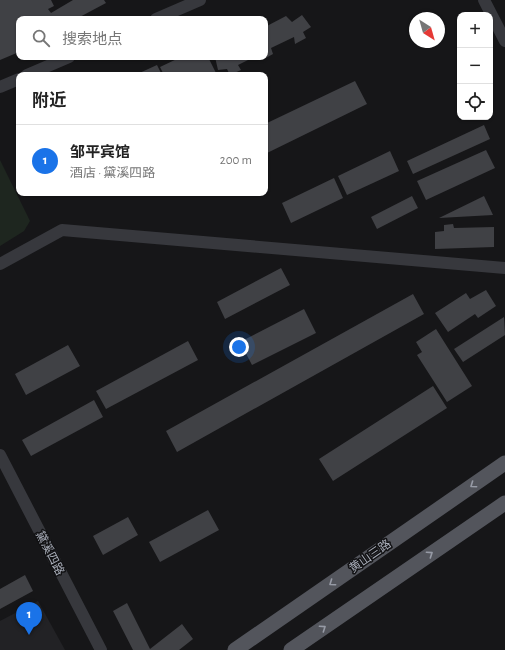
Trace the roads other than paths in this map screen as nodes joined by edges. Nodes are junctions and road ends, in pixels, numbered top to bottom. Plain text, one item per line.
1 (200, 0) edge
2 (484, 0) edge
3 (163, 16) edge
4 (505, 41) edge
5 (62, 60) edge
6 (34, 72) edge
7 (16, 80) edge
8 (0, 87) edge
9 (0, 264) edge
10 (505, 268) edge
11 (0, 456) edge
12 (505, 462) edge
13 (505, 503) edge
14 (101, 650) edge
15 (235, 650) edge
16 (291, 650) edge

1 - 3 street
2 - 4 street
5 - 6 street
7 - 8 street
9 - 10 street
11 - 14 street, 黛溪四路
12 -> 15 main road, 黄山三路
16 -> 13 main road

